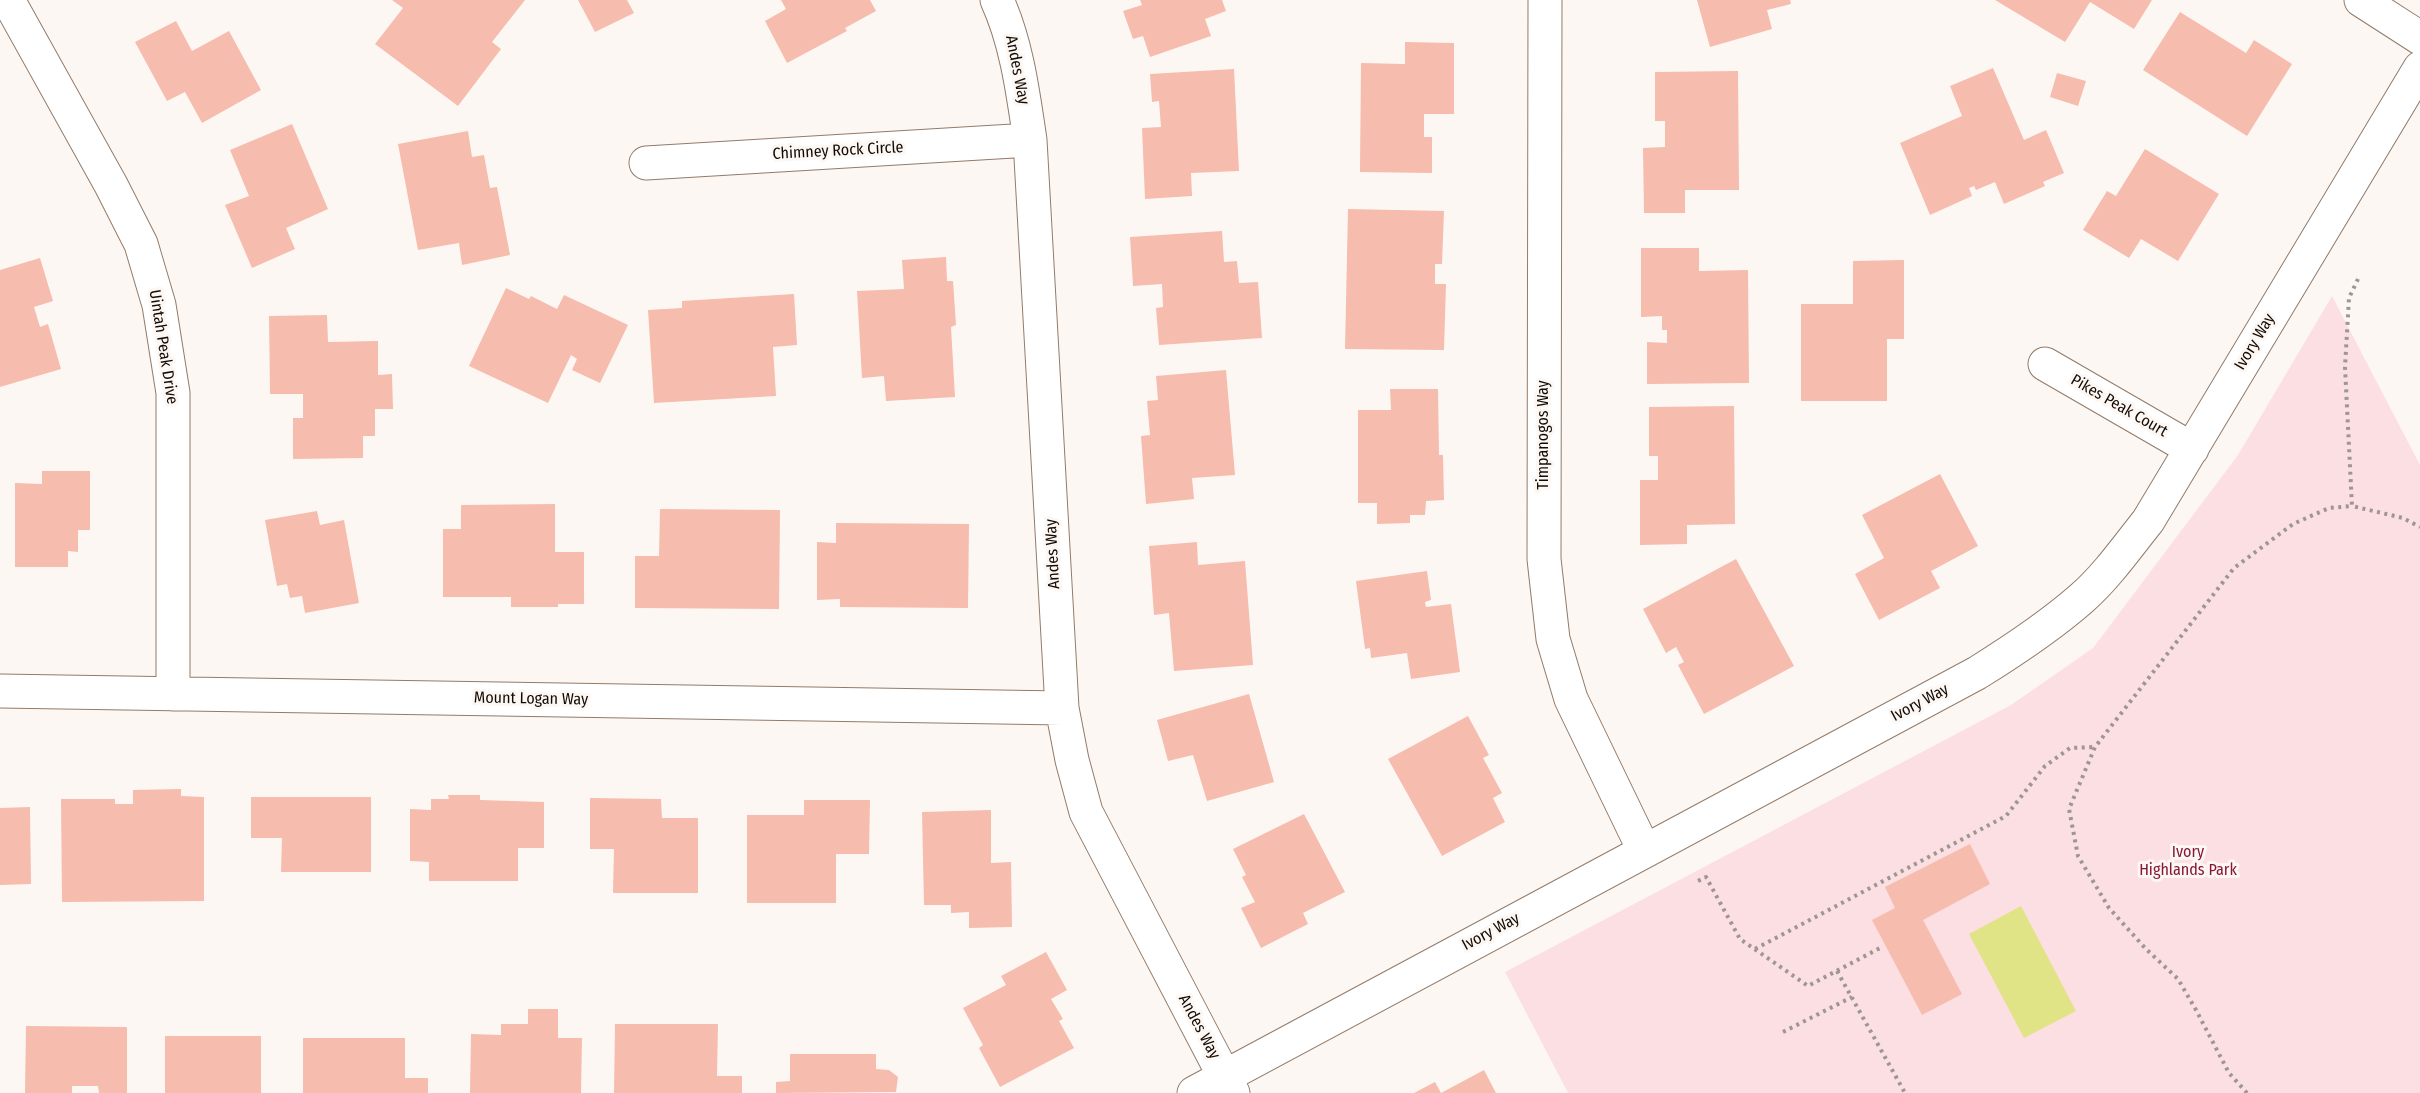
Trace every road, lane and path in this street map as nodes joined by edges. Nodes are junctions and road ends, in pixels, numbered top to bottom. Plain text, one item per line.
1 (8, 0) edge
2 (997, 0) edge
3 (1545, 0) edge
4 (2361, 0) edge
5 (2420, 38) edge
6 (2420, 68) edge
7 (1030, 140) junction
8 (646, 163) dead end
9 (2358, 279) dead end
10 (2046, 364) dead end
11 (2192, 449) junction
12 (2352, 506) junction
13 (2420, 527) edge
14 (0, 691) edge
15 (173, 694) junction
16 (1062, 708) junction
17 (2094, 747) junction
18 (1644, 850) junction
19 (1698, 881) dead end
20 (1882, 947) dead end
21 (1755, 949) junction
22 (1837, 971) junction
23 (1852, 997) junction
24 (1783, 1032) dead end
25 (1229, 1084) edge
26 (1194, 1093) edge
27 (1905, 1093) edge
28 (2247, 1093) edge

1 - 15 street, Uintah Peak Drive
2 - 7 street, Andes Way
3 - 18 street, Timpanogos Way
4 - 5 street
6 - 11 street, Ivory Way
7 - 8 street, Chimney Rock Circle
7 - 16 street, Andes Way
9 - 12 path
10 - 11 street, Pikes Peak Court
11 - 18 street, Ivory Way
12 - 13 path
12 - 17 path
14 - 15 street, Mount Logan Way
15 - 16 street, Mount Logan Way
16 - 25 street, Andes Way
17 - 21 path
17 - 28 path
18 - 25 street, Ivory Way
19 - 21 path
20 - 22 path
21 - 22 path
22 - 23 path
23 - 24 path
23 - 27 path
25 - 26 street, Ivory Way

